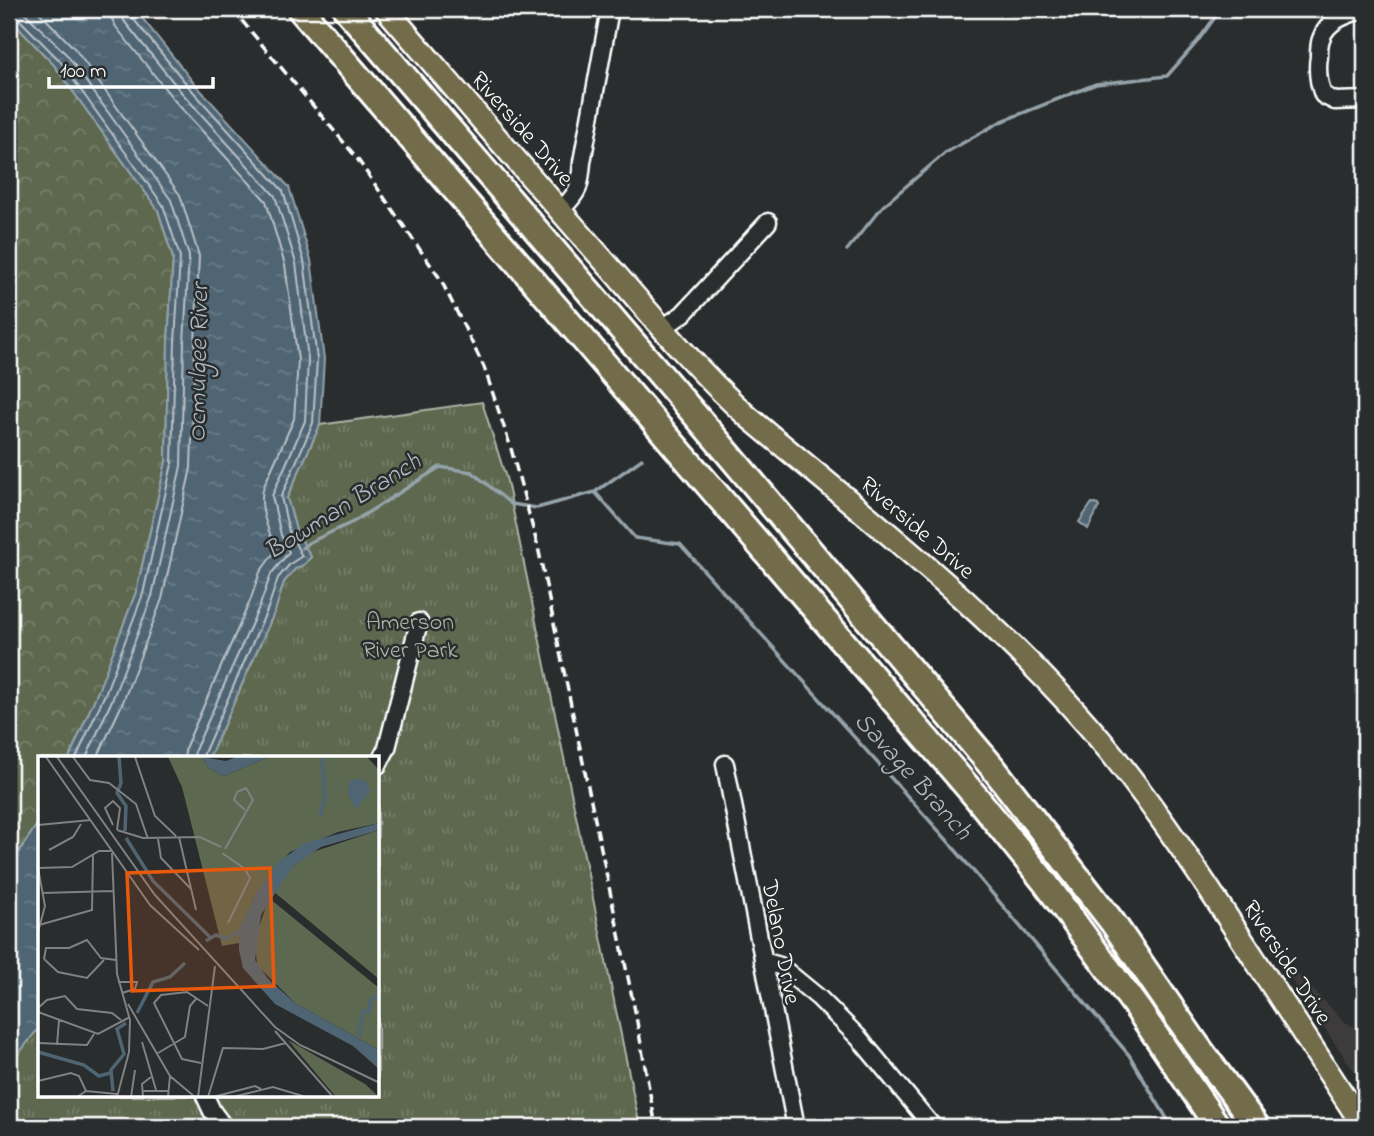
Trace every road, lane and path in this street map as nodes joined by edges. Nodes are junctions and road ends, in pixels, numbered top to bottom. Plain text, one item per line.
1 (300, 9) edge
2 (346, 9) edge
3 (386, 9) edge
4 (610, 9) edge
5 (1365, 9) edge
6 (1365, 100) edge
7 (560, 211) junction
8 (768, 222) dead end
9 (663, 328) junction
10 (419, 622) dead end
11 (380, 761) edge
12 (725, 764) dead end
13 (762, 961) junction
14 (206, 1098) edge
15 (224, 1127) edge
16 (796, 1127) edge
17 (933, 1127) edge
18 (1218, 1127) edge
19 (1257, 1127) edge
20 (1364, 1127) edge

1 - 18 highway
2 - 19 highway
3 - 7 main road, Riverside Drive
4 - 7 street
5 - 6 street
7 - 9 main road, Riverside Drive
8 - 9 street
9 - 20 main road, Riverside Drive
10 - 11 street
12 - 13 street, Delano Drive
13 - 16 street, Delano Drive
13 - 17 street
14 - 15 street

